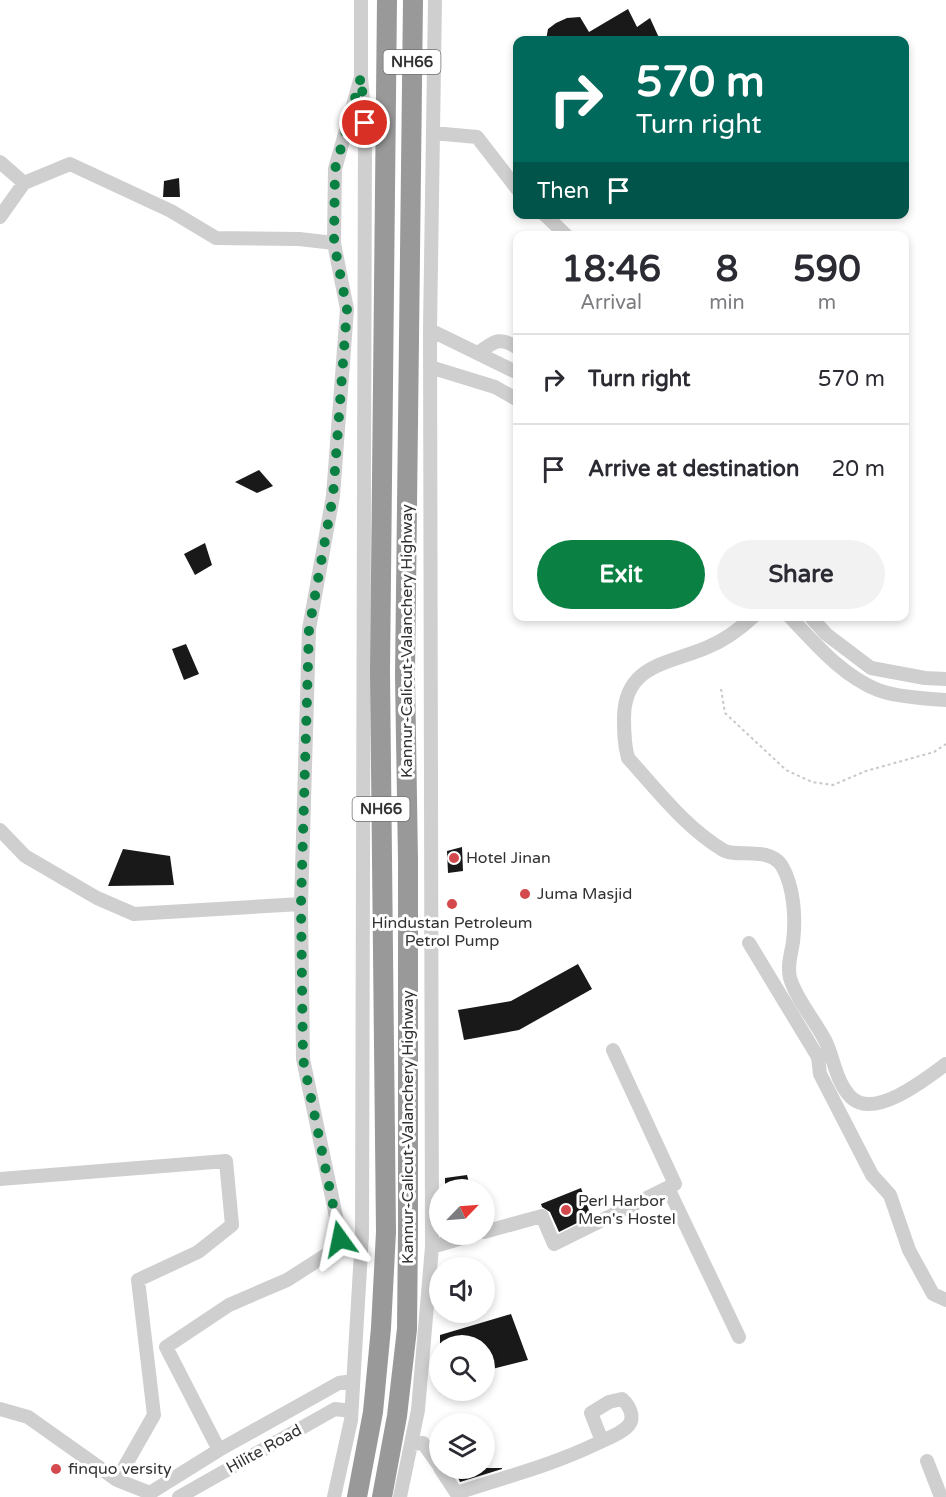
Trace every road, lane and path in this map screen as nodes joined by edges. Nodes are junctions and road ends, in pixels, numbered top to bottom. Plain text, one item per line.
1 (361, 0) edge
2 (387, 0) edge
3 (413, 0) edge
4 (435, 0) edge
5 (361, 77) junction
6 (433, 133) junction
7 (0, 162) edge
8 (24, 183) junction
9 (513, 184) edge
10 (0, 217) edge
11 (549, 219) edge
12 (562, 231) edge
13 (334, 243) junction
14 (429, 330) junction
15 (513, 345) edge
16 (478, 353) junction
17 (430, 367) junction
18 (513, 370) edge
19 (513, 397) edge
20 (747, 621) edge
21 (794, 621) edge
22 (814, 621) edge
23 (946, 679) edge
24 (720, 689) dead end
25 (946, 700) edge
26 (946, 744) edge
27 (0, 830) edge
28 (301, 904) junction
29 (749, 942) dead end
30 (799, 996) junction
31 (787, 1004) junction
32 (613, 1050) dead end
33 (946, 1064) edge
34 (0, 1179) edge
35 (668, 1188) junction
36 (495, 1229) edge
37 (439, 1245) edge
38 (432, 1247) junction
39 (946, 1300) edge
40 (739, 1337) dead end
41 (353, 1381) junction
42 (0, 1409) edge
43 (351, 1411) junction
44 (602, 1441) dead end
45 (411, 1444) junction
46 (219, 1450) junction
47 (429, 1452) edge
48 (927, 1461) dead end
49 (447, 1479) edge
50 (117, 1480) junction
51 (458, 1495) edge
52 (179, 1497) edge
53 (334, 1497) edge
54 (357, 1497) edge
55 (382, 1497) edge
56 (400, 1497) edge
57 (941, 1497) edge

1 - 5 street
2 - 54 highway, NH66
3 - 55 highway, Kannur-Calicut-Valanchery Highway / NH66
4 - 6 street
5 - 13 street
5 - 41 street
6 - 9 street
6 - 14 street
7 - 8 street
8 - 10 street
8 - 13 street
11 - 12 street
13 - 28 street
14 - 16 street
14 - 17 street
15 - 16 street
16 - 18 street
17 - 19 street
17 - 38 street
20 - 30 street
21 - 25 street
22 - 23 street
24 - 26 path
27 - 28 street
28 - 46 street
29 - 31 street
30 - 31 street
30 - 33 street
31 - 39 street
32 - 35 street
34 - 50 street
35 - 36 street
35 - 40 street
37 - 38 street
38 - 45 street
41 - 43 street
41 - 46 street
42 - 50 street
43 - 52 street, Hilite Road
43 - 53 street
44 - 51 street
45 - 47 street
45 - 56 street
46 - 50 street
48 - 57 street
49 - 51 street

